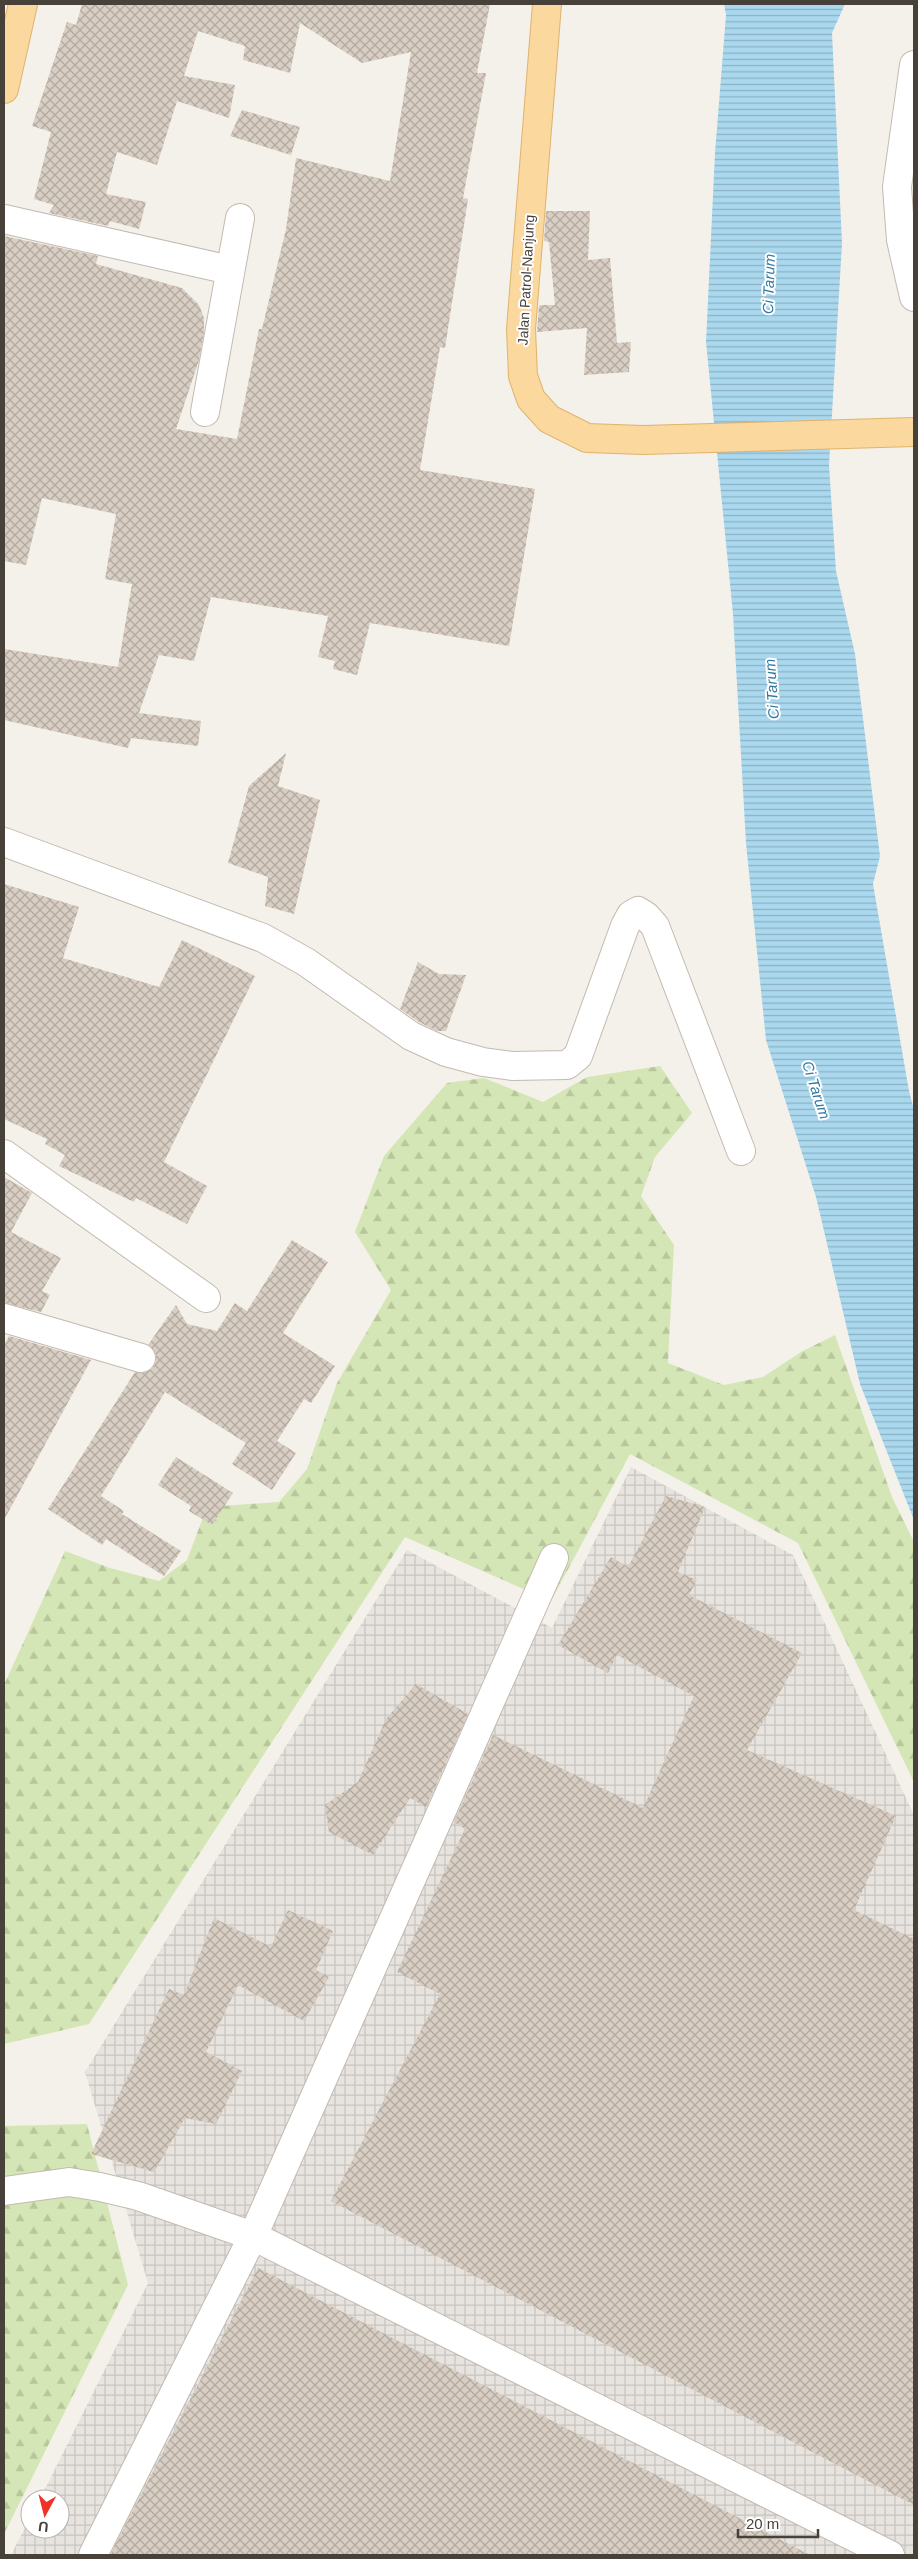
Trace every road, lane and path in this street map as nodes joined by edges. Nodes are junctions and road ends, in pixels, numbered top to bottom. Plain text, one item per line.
1 (23, 4) edge
2 (547, 4) edge
3 (914, 65) edge
4 (4, 89) edge
5 (240, 218) dead end
6 (4, 219) edge
7 (230, 270) junction
8 (914, 297) edge
9 (205, 412) dead end
10 (914, 432) edge
11 (4, 842) edge
12 (741, 1151) dead end
13 (4, 1154) edge
14 (206, 1298) dead end
15 (4, 1318) edge
16 (141, 1358) dead end
17 (554, 1558) dead end
18 (4, 2190) edge
19 (252, 2236) junction
20 (93, 2555) edge
21 (890, 2555) edge

1 - 4 main road
2 - 10 main road, Jalan Patrol-Nanjung
3 - 8 street
5 - 7 street
6 - 7 street
7 - 9 street
11 - 12 street
13 - 14 street
15 - 16 street
17 - 19 street
18 - 19 street
19 - 20 street
19 - 21 street

